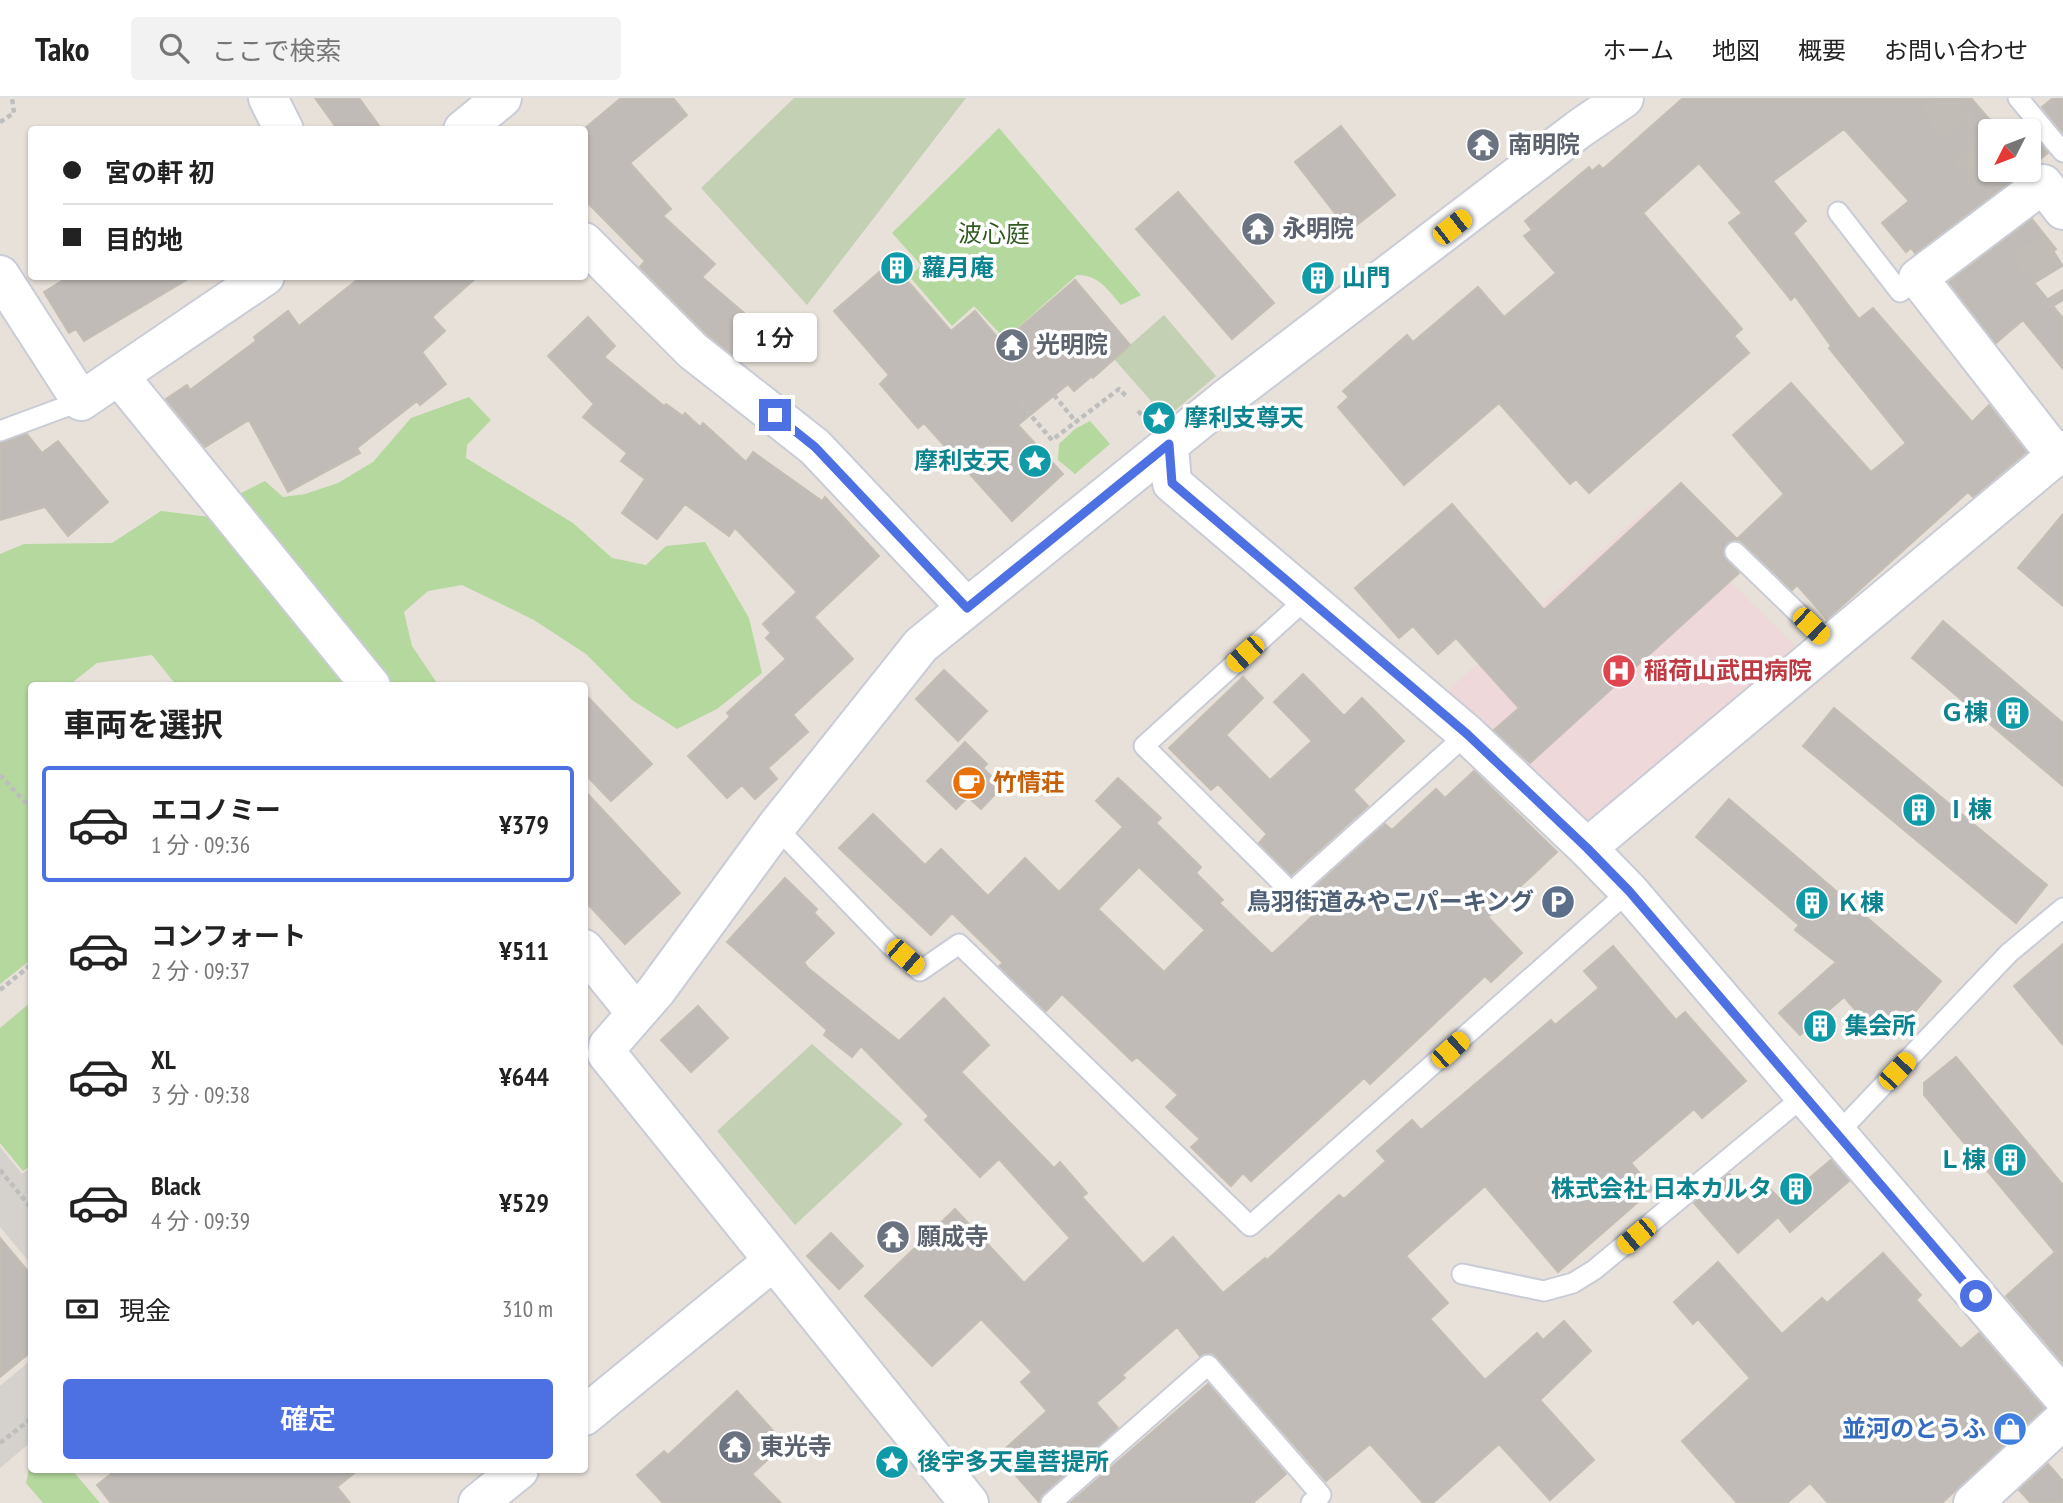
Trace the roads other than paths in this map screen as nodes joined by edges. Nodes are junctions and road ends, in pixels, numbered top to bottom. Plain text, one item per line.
1 (268, 98) edge
2 (1624, 98) edge
3 (2018, 98) edge
4 (282, 126) edge
5 (2063, 152) edge
6 (2056, 187) edge
7 (1838, 212) dead end
8 (588, 246) edge
9 (0, 275) edge
10 (1918, 278) junction
11 (259, 280) edge
12 (119, 376) junction
13 (81, 401) junction
14 (0, 430) edge
15 (1169, 444) junction
16 (2060, 453) edge
17 (1735, 552) dead end
18 (1306, 600) junction
19 (967, 608) junction
20 (1830, 644) junction
21 (368, 682) edge
22 (1467, 734) junction
23 (776, 827) junction
24 (1587, 848) junction
25 (1629, 891) junction
26 (2063, 908) edge
27 (588, 954) edge
28 (636, 1013) junction
29 (596, 1046) edge
30 (1804, 1096) junction
31 (1837, 1134) junction
32 (772, 1262) junction
33 (1462, 1274) dead end
34 (588, 1413) edge
35 (2060, 1422) edge
36 (515, 1473) edge
37 (478, 1503) edge
38 (969, 1503) edge
39 (1051, 1503) edge
40 (1311, 1503) edge
41 (1973, 1503) edge

1 - 4 street
2 - 15 street
3 - 5 lane
6 - 10 street
7 - 10 lane
8 - 19 street
9 - 13 street
10 - 16 street
11 - 12 street
12 - 13 street
12 - 21 street
13 - 14 lane
15 - 18 street
15 - 19 street
16 - 20 street
17 - 20 lane
18 - 22 street
18 - 22 lane
19 - 23 street
20 - 24 street
22 - 24 street
23 - 25 lane
23 - 28 street
24 - 25 street
25 - 30 street
26 - 31 lane
27 - 28 street
28 - 29 street
29 - 32 street
30 - 31 street
30 - 33 lane
31 - 35 street
32 - 34 street
32 - 38 street
35 - 41 street
36 - 37 street
39 - 40 lane

